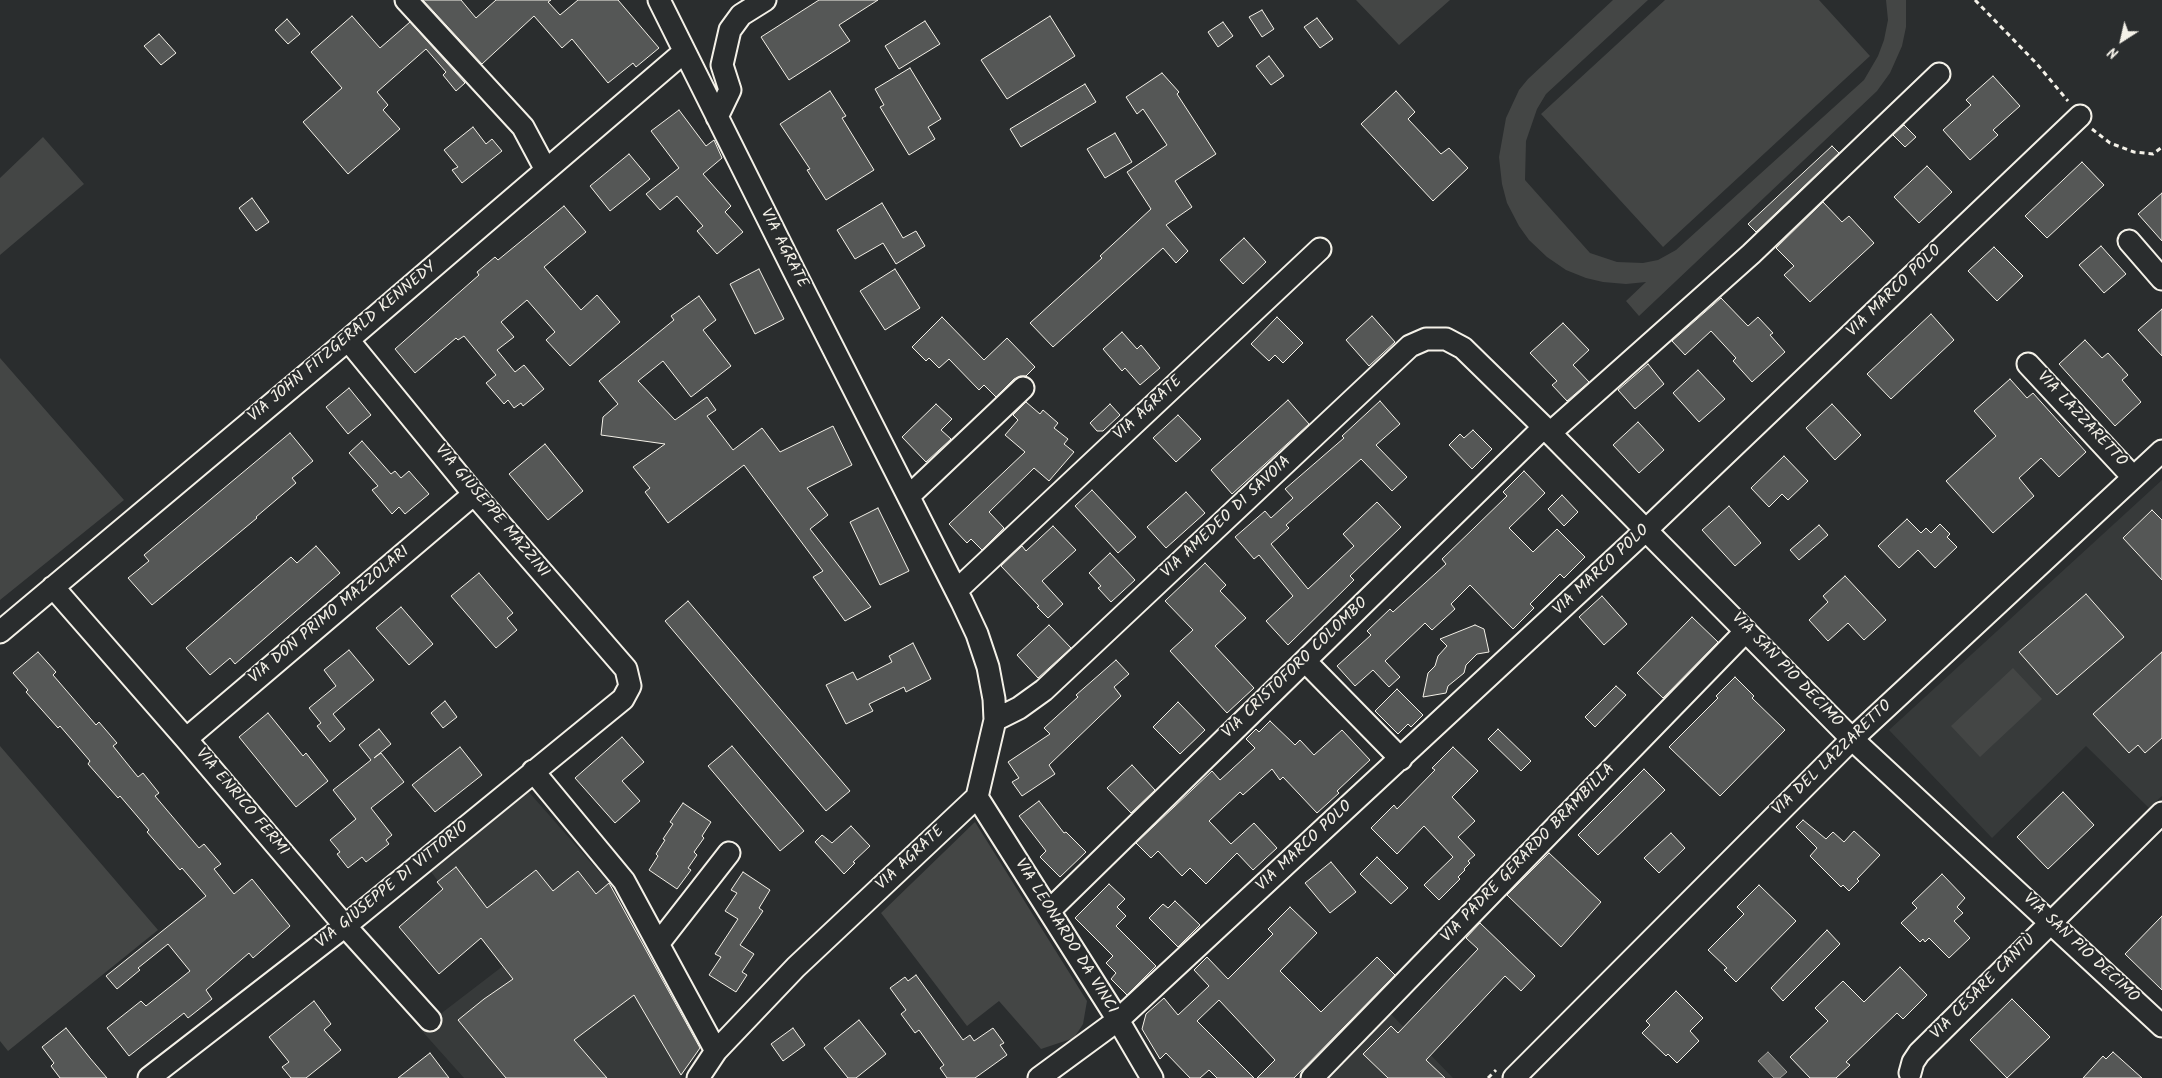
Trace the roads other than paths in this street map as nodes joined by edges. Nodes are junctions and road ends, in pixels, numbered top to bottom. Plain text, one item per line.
1 (406, 0) edge
2 (659, 0) edge
3 (765, 0) edge
4 (684, 52) junction
5 (1939, 74) dead end
6 (2080, 116) road end
7 (717, 117) junction
8 (546, 170) junction
9 (2129, 241) dead end
10 (1320, 248) dead end
11 (2162, 279) edge
12 (348, 340) junction
13 (1463, 348) joint
14 (2028, 364) dead end
15 (1023, 388) dead end
16 (1547, 430) junction
17 (2162, 450) edge
18 (2133, 477) junction
19 (474, 494) junction
20 (909, 496) junction
21 (1646, 530) junction
22 (53, 587) junction
23 (957, 590) junction
24 (1746, 631) junction
25 (0, 632) edge
26 (1305, 661) junction
27 (630, 686) joint
28 (995, 720) junction
29 (186, 738) junction
30 (1852, 739) junction
31 (1400, 759) junction
32 (533, 771) junction
33 (977, 797) junction
34 (2162, 813) edge
35 (729, 853) dead end
36 (1049, 910) junction
37 (2052, 922) junction
38 (345, 926) junction
39 (658, 944) junction
40 (430, 1020) dead end
41 (1118, 1020) junction
42 (2162, 1026) edge
43 (716, 1051) junction
44 (1907, 1076) edge
45 (149, 1078) edge
46 (698, 1078) edge
47 (1039, 1078) edge
48 (1152, 1078) edge
49 (1312, 1078) edge
50 (1514, 1078) edge

1 - 8 street
2 - 4 street, VIA AGRATE
3 - 7 street
4 - 7 street, VIA AGRATE
4 - 8 street, VIA JOHN FITZGERALD KENNEDY
5 - 16 street, VIA CRISTOFORO COLOMBO
6 - 21 street, VIA MARCO POLO
7 - 20 street, VIA AGRATE
8 - 12 street, VIA JOHN FITZGERALD KENNEDY
9 - 11 street
10 - 23 street, VIA AGRATE
12 - 19 street, VIA GIUSEPPE MAZZINI
12 - 22 street, VIA JOHN FITZGERALD KENNEDY
13 - 16 street, VIA SAN PIO DECIMO
13 - 28 street, VIA AMEDEO DI SAVOIA
14 - 18 street, VIA LAZZARETTO
15 - 20 street
16 - 21 street, VIA SAN PIO DECIMO
16 - 26 street, VIA CRISTOFORO COLOMBO
17 - 18 street, VIA DEL LAZZARETTO
18 - 30 street, VIA DEL LAZZARETTO
19 - 27 street, VIA GIUSEPPE MAZZINI
19 - 29 street, VIA DON PRIMO MAZZOLARI
20 - 23 street, VIA AGRATE
21 - 24 street, VIA SAN PIO DECIMO
21 - 31 street, VIA MARCO POLO
22 - 25 street, VIA JOHN FITZGERALD KENNEDY
22 - 29 street, VIA ENRICO FERMI
23 - 28 street, VIA AGRATE
24 - 30 street, VIA SAN PIO DECIMO
24 - 49 street, VIA PADRE GERARDO BRAMBILLA
26 - 31 street
26 - 36 street, VIA CRISTOFORO COLOMBO
27 - 32 street, VIA GIUSEPPE DI VITTORIO
28 - 33 street, VIA AGRATE
29 - 38 street, VIA ENRICO FERMI
30 - 37 street, VIA SAN PIO DECIMO
30 - 50 street, VIA DEL LAZZARETTO
31 - 41 street, VIA MARCO POLO
32 - 38 street, VIA GIUSEPPE DI VITTORIO
32 - 39 street
33 - 36 street, VIA LEONARDO DA VINCI
33 - 43 street, VIA AGRATE
34 - 37 street, VIA CESARE CANTÙ
35 - 39 street
36 - 41 street, VIA LEONARDO DA VINCI
37 - 42 street, VIA SAN PIO DECIMO
37 - 44 street, VIA CESARE CANTÙ
38 - 40 street, VIA ENRICO FERMI
38 - 45 street, VIA GIUSEPPE DI VITTORIO
39 - 43 street
41 - 47 street, VIA MARCO POLO
41 - 48 street, VIA LEONARDO DA VINCI
43 - 46 street, VIA AGRATE

